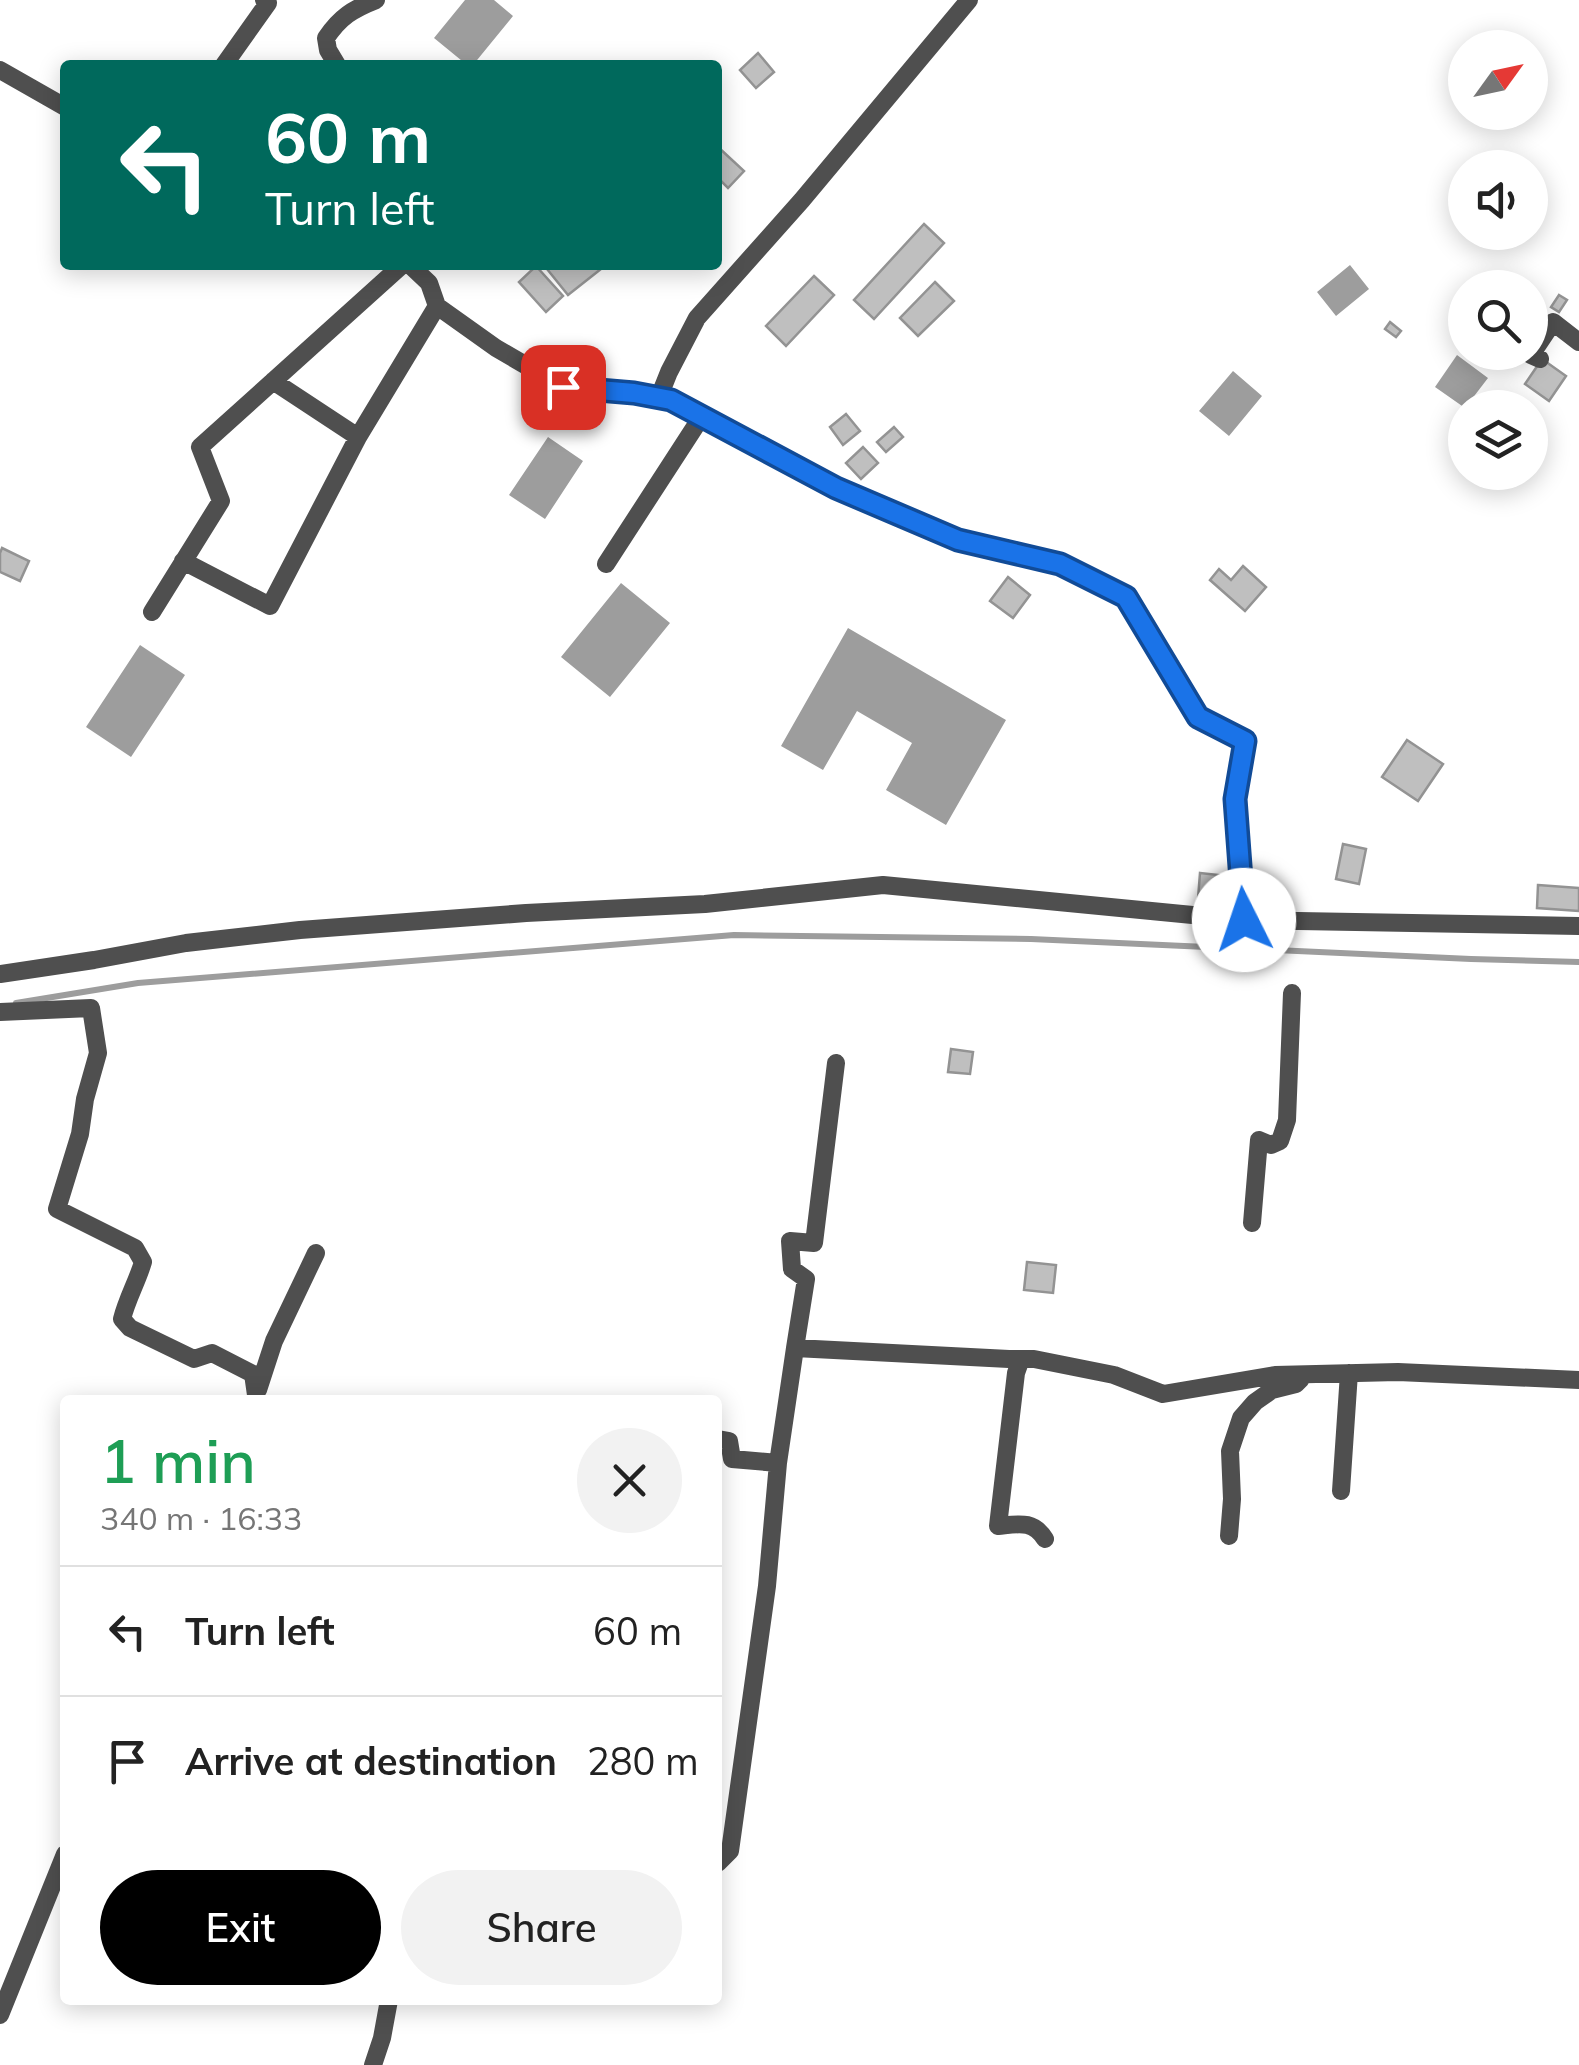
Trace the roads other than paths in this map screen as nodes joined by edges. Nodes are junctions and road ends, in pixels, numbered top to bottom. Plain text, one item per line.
1 (264, 0) edge
2 (376, 0) edge
3 (969, 0) edge
4 (228, 60) edge
5 (334, 60) edge
6 (0, 70) edge
7 (60, 104) edge
8 (396, 270) edge
9 (415, 270) edge
10 (437, 306) junction
11 (1548, 330) edge
12 (1579, 342) edge
13 (273, 381) junction
14 (659, 397) junction
15 (702, 416) junction
16 (358, 437) junction
17 (184, 561) junction
18 (606, 564) dead end
19 (152, 612) dead end
20 (1244, 920) junction
21 (1579, 926) edge
22 (0, 974) edge
23 (1292, 993) dead end
24 (0, 1012) edge
25 (836, 1063) dead end
26 (1252, 1223) dead end
27 (316, 1253) dead end
28 (794, 1348) junction
29 (1021, 1359) junction
30 (1349, 1373) junction
31 (1306, 1374) junction
32 (1579, 1380) edge
33 (255, 1395) edge
34 (256, 1395) edge
35 (722, 1440) edge
36 (778, 1462) junction
37 (1341, 1492) dead end
38 (1229, 1536) dead end
39 (1045, 1539) dead end
40 (722, 1859) edge
41 (60, 1866) edge
42 (388, 2005) edge
43 (0, 2015) edge
44 (372, 2065) edge

1 - 4 street
2 - 5 street
3 - 14 street
6 - 7 street
8 - 13 street
9 - 10 street
10 - 14 street
10 - 16 street
11 - 12 street
13 - 16 street
13 - 17 street
14 - 15 street
15 - 18 street
15 - 20 street
16 - 17 street
17 - 19 street
20 - 21 street
20 - 22 street
23 - 26 street
24 - 33 street
25 - 28 street
27 - 34 street
28 - 29 street
28 - 36 street
29 - 31 street
29 - 39 street
30 - 31 street
30 - 32 street
30 - 37 street
31 - 38 street
35 - 36 street
36 - 40 street
41 - 43 street
42 - 44 street

